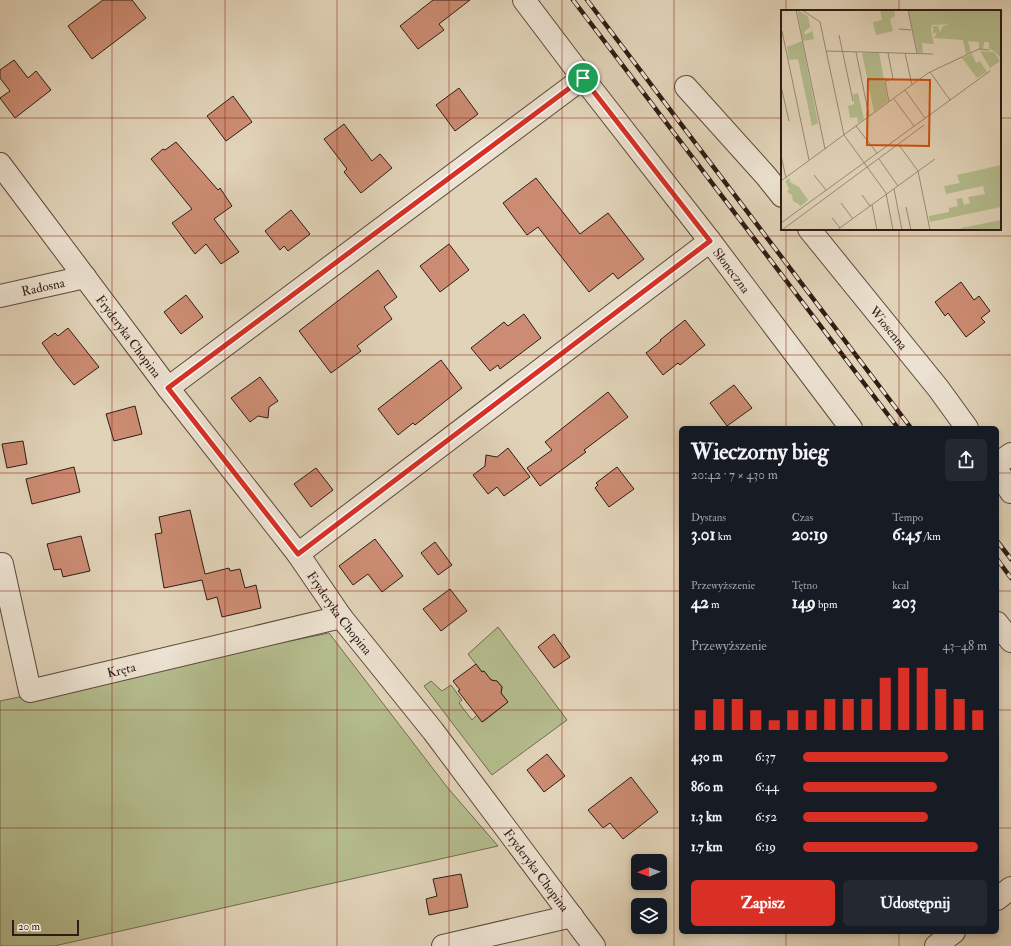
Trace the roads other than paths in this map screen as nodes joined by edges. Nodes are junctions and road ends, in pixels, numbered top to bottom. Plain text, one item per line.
1 (524, 0) edge
2 (583, 78) junction
3 (686, 87) dead end
4 (0, 164) edge
5 (781, 195) edge
6 (810, 230) edge
7 (710, 241) junction
8 (85, 277) junction
9 (0, 296) edge
10 (168, 388) junction
11 (849, 426) edge
12 (966, 426) edge
13 (1011, 454) edge
14 (999, 463) edge
15 (999, 473) edge
16 (1011, 492) edge
17 (298, 554) junction
18 (0, 565) edge
19 (341, 617) junction
20 (999, 626) edge
21 (1011, 641) edge
22 (1011, 888) edge
23 (999, 897) edge
24 (572, 916) junction
25 (951, 934) edge
26 (443, 946) edge
27 (594, 946) edge
28 (936, 946) edge

1 - 2 street, Słoneczna
2 - 7 street, Słoneczna
2 - 10 street
3 - 5 street
4 - 8 street, Fryderyka Chopina
6 - 12 street, Wiosenna
7 - 11 street, Słoneczna
7 - 17 street
8 - 9 street, Radosna
8 - 10 street, Fryderyka Chopina
10 - 17 street, Fryderyka Chopina
13 - 14 street
15 - 16 street
17 - 19 street, Fryderyka Chopina
18 - 19 street, Kręta
19 - 24 street, Fryderyka Chopina
20 - 21 street
22 - 23 street
24 - 26 street
24 - 27 street, Fryderyka Chopina
25 - 28 street

